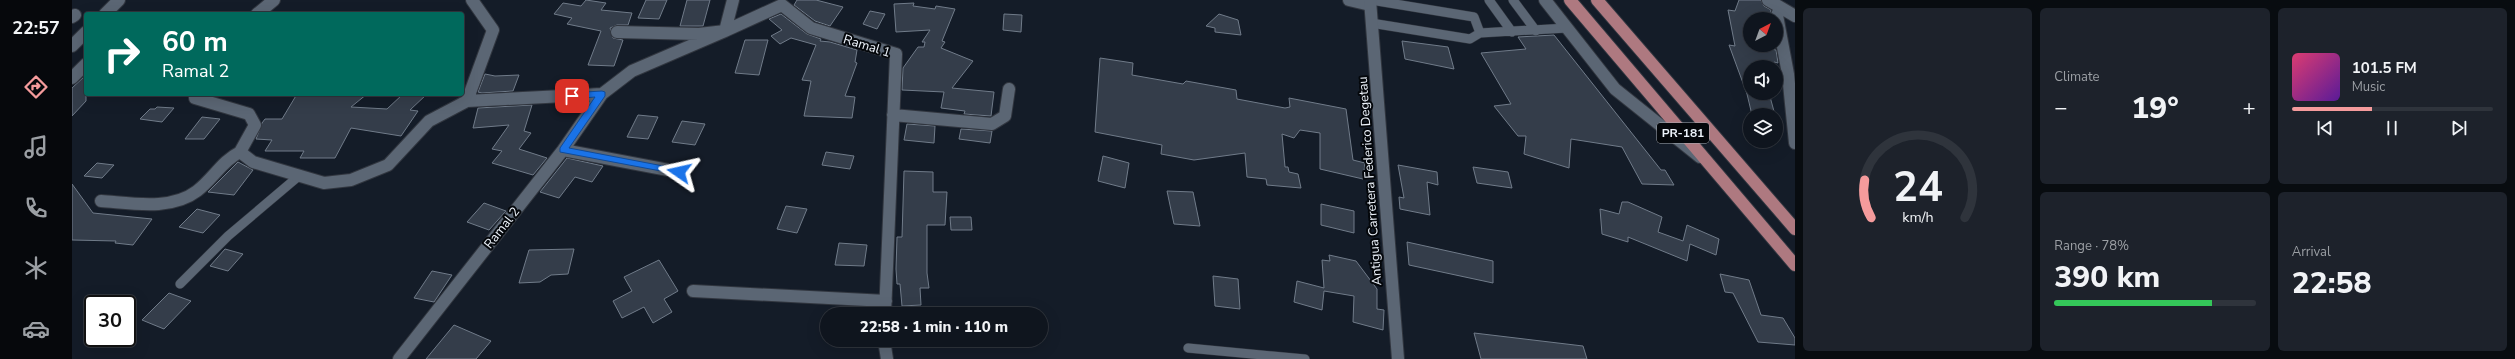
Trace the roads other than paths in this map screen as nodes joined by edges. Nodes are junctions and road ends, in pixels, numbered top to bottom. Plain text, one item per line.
1 (119, 0) edge
2 (274, 0) edge
3 (472, 0) edge
4 (733, 0) edge
5 (1349, 0) edge
6 (1489, 0) edge
7 (1513, 0) edge
8 (1545, 0) edge
9 (1570, 0) edge
10 (1596, 0) edge
11 (1768, 0) edge
12 (1370, 2) edge
13 (1780, 8) junction
14 (106, 12) edge
15 (259, 12) edge
16 (1795, 16) edge
17 (1372, 23) junction
18 (1567, 28) junction
19 (725, 31) junction
20 (1536, 31) junction
21 (617, 32) dead end
22 (1512, 32) junction
23 (1480, 33) junction
24 (84, 34) edge
25 (72, 46) edge
26 (84, 66) edge
27 (72, 78) edge
28 (1009, 89) dead end
29 (602, 94) junction
30 (195, 96) edge
31 (467, 101) junction
32 (893, 115) junction
33 (1795, 142) edge
34 (563, 150) junction
35 (240, 152) junction
36 (1710, 165) junction
37 (679, 172) dead end
38 (300, 175) junction
39 (101, 201) dead end
40 (1795, 229) edge
41 (1795, 265) edge
42 (180, 284) dead end
43 (693, 291) dead end
44 (874, 307) edge
45 (885, 307) edge
46 (884, 347) edge
47 (1188, 348) dead end
48 (1282, 358) edge
49 (399, 359) edge
50 (887, 359) edge
51 (1305, 359) edge
52 (1398, 359) edge

1 - 14 street
2 - 15 street
3 - 31 street
4 - 19 street
5 - 12 street
6 - 22 lane
7 - 20 lane
8 - 18 street
9 - 36 main road, PR-181
10 - 40 main road, PR-181
11 - 13 street
12 - 17 street, Antigua Carretera Federico Degetau
12 - 23 lane
13 - 16 street
13 - 33 street
17 - 23 lane
17 - 52 street, Antigua Carretera Federico Degetau
18 - 20 lane
18 - 36 street
19 - 21 street, Ramal 1
19 - 29 street, Ramal 2
19 - 32 street, Ramal 1
20 - 22 lane
22 - 23 lane
24 - 25 street
26 - 27 street
28 - 32 street
29 - 31 street
29 - 34 street, Ramal 2
30 - 35 street
31 - 38 street
32 - 45 street, Ramal 1
34 - 37 street
34 - 49 street, Ramal 2
35 - 38 street
35 - 39 street
36 - 41 main road, PR-181
38 - 42 lane
43 - 44 street
46 - 50 street
47 - 48 lane
48 - 51 lane

